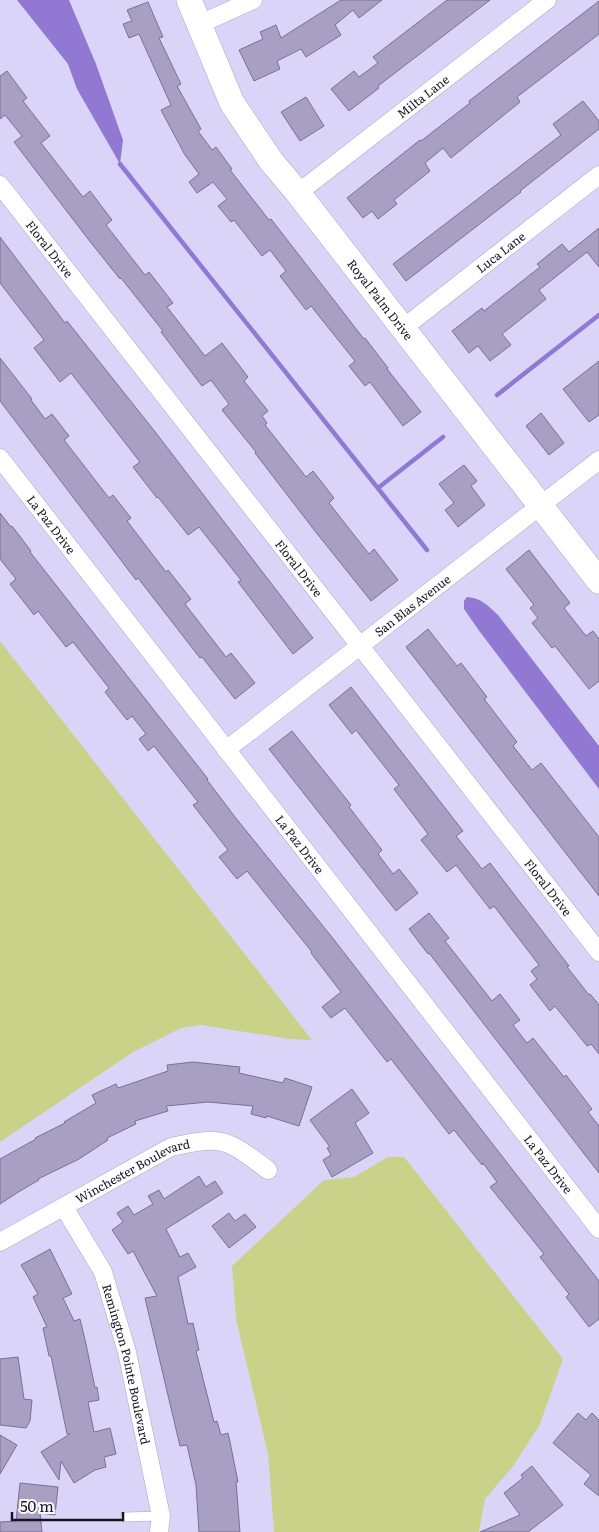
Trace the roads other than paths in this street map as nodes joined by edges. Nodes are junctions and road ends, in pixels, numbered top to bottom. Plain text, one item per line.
1 (189, 0) edge
2 (253, 0) edge
3 (547, 0) edge
4 (200, 24) junction
5 (599, 175) edge
6 (0, 185) edge
7 (298, 193) junction
8 (402, 328) junction
9 (0, 458) edge
10 (599, 460) edge
11 (540, 505) junction
12 (599, 581) edge
13 (359, 646) junction
14 (226, 750) junction
15 (599, 952) edge
16 (268, 1170) dead end
17 (64, 1207) junction
18 (599, 1229) edge
19 (0, 1242) edge
20 (125, 1517) dead end
21 (160, 1524) edge

1 - 4 street, Royal Palm Drive
2 - 4 street
3 - 7 street, Milta Lane
4 - 7 street, Royal Palm Drive
5 - 8 street, Luca Lane
6 - 13 street, Floral Drive
7 - 8 street, Royal Palm Drive
8 - 11 street, Royal Palm Drive
9 - 14 street, La Paz Drive
10 - 11 street, San Blas Avenue
11 - 12 street, Royal Palm Drive
11 - 13 street, San Blas Avenue
13 - 14 street, San Blas Avenue
13 - 15 street, Floral Drive
14 - 18 street, La Paz Drive
16 - 17 street, Winchester Boulevard
17 - 19 street, Winchester Boulevard
17 - 21 street, Remington Pointe Boulevard
20 - 21 lane

